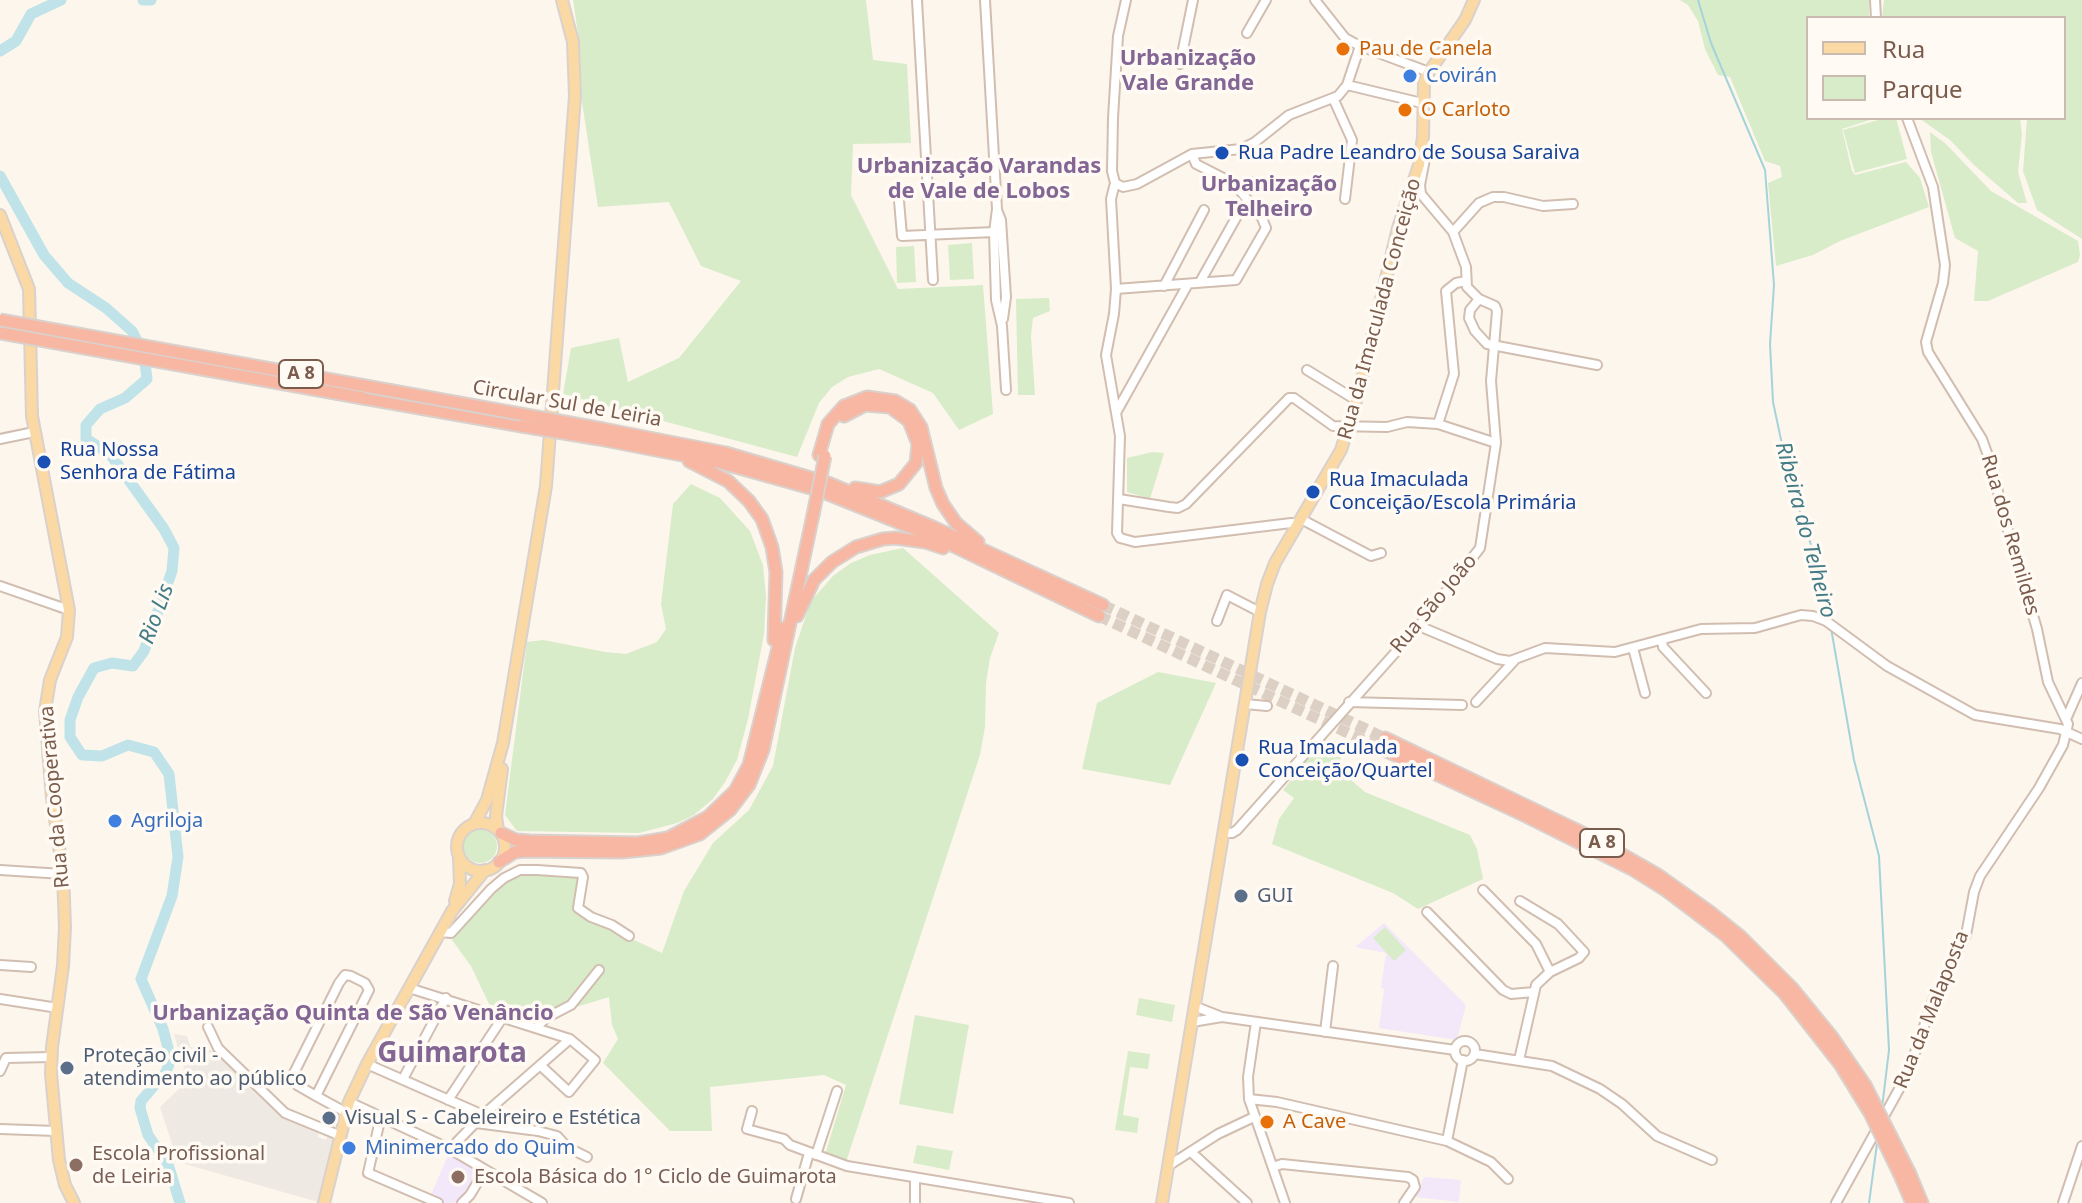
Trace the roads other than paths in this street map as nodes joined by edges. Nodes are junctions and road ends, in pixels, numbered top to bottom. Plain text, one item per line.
1 (562, 0) edge
2 (917, 0) edge
3 (985, 0) edge
4 (1126, 0) edge
5 (1193, 0) edge
6 (1266, 0) edge
7 (1315, 0) edge
8 (1474, 0) edge
9 (1247, 33) dead end
10 (1360, 46) junction
11 (1180, 64) dead end
12 (1429, 72) junction
13 (1347, 85) junction
14 (1333, 98) junction
15 (1422, 103) junction
16 (1908, 120) edge
17 (1422, 147) junction
18 (1192, 154) junction
19 (1115, 183) junction
20 (1235, 184) junction
21 (1290, 187) dead end
22 (898, 189) dead end
23 (1345, 199) dead end
24 (1573, 204) dead end
25 (997, 209) junction
26 (1204, 210) dead end
27 (0, 215) edge
28 (1237, 216) dead end
29 (994, 232) junction
30 (1453, 232) junction
31 (931, 236) junction
32 (933, 280) dead end
33 (1466, 281) junction
34 (1200, 282) junction
35 (1188, 284) junction
36 (1164, 286) junction
37 (1116, 289) junction
38 (1479, 299) junction
39 (0, 320) edge
40 (1002, 326) junction
41 (0, 333) edge
42 (1493, 347) junction
43 (1597, 365) dead end
44 (1307, 370) dead end
45 (1006, 390) dead end
46 (1356, 400) junction
47 (1117, 411) junction
48 (1438, 424) junction
49 (1349, 427) junction
50 (34, 432) junction
51 (601, 434) junction
52 (0, 439) edge
53 (1496, 443) junction
54 (654, 450) junction
55 (822, 455) junction
56 (828, 483) junction
57 (1119, 499) junction
58 (810, 514) junction
59 (1300, 522) junction
60 (1381, 553) dead end
61 (979, 559) junction
62 (1017, 564) junction
63 (0, 586) edge
64 (69, 610) junction
65 (1260, 612) junction
66 (1217, 621) dead end
67 (1419, 626) junction
68 (789, 635) junction
69 (1662, 640) junction
70 (1633, 648) junction
71 (1515, 660) junction
72 (771, 677) junction
73 (2082, 683) edge
74 (1645, 693) dead end
75 (1706, 693) dead end
76 (1349, 702) junction
77 (1476, 702) dead end
78 (1245, 704) junction
79 (1462, 705) dead end
80 (1267, 706) dead end
81 (2067, 717) junction
82 (2068, 731) junction
83 (2082, 739) edge
84 (503, 743) junction
85 (1382, 743) tunnel mouth
86 (474, 824) junction
87 (499, 832) junction
88 (1224, 833) junction
89 (459, 856) junction
90 (499, 862) junction
91 (0, 870) edge
92 (485, 870) junction
93 (63, 874) junction
94 (1483, 890) dead end
95 (1520, 901) dead end
96 (452, 911) junction
97 (1427, 912) dead end
98 (440, 932) junction
99 (629, 936) dead end
100 (0, 965) edge
101 (1333, 966) dead end
102 (31, 967) dead end
103 (599, 970) dead end
104 (1550, 972) junction
105 (409, 988) junction
106 (1534, 992) junction
107 (446, 998) junction
108 (0, 999) edge
109 (1194, 1006) junction
110 (58, 1008) junction
111 (503, 1017) junction
112 (1222, 1017) junction
113 (1192, 1022) junction
114 (1256, 1022) junction
115 (208, 1027) dead end
116 (536, 1028) junction
117 (1325, 1032) junction
118 (570, 1039) junction
119 (1455, 1050) junction
120 (1475, 1054) junction
121 (51, 1057) junction
122 (3, 1058) edge
123 (1463, 1060) junction
124 (1519, 1060) junction
125 (367, 1064) junction
126 (540, 1065) junction
127 (0, 1071) edge
128 (403, 1079) junction
129 (837, 1091) dead end
130 (316, 1096) junction
131 (1249, 1099) junction
132 (448, 1100) junction
133 (1269, 1100) junction
134 (348, 1108) junction
135 (752, 1111) dead end
136 (1253, 1114) junction
137 (483, 1115) junction
138 (381, 1116) junction
139 (476, 1123) junction
140 (0, 1129) edge
141 (56, 1131) junction
142 (341, 1136) junction
143 (1447, 1141) junction
144 (2082, 1146) edge
145 (450, 1149) junction
146 (1191, 1152) junction
147 (812, 1154) junction
148 (587, 1157) dead end
149 (1712, 1160) dead end
150 (2080, 1161) edge
151 (1168, 1166) junction
152 (1273, 1167) junction
153 (485, 1170) junction
154 (1905, 1174) junction
155 (915, 1178) junction
156 (1508, 1179) dead end
157 (796, 1199) dead end
158 (74, 1203) edge
159 (324, 1203) edge
160 (438, 1203) edge
161 (462, 1203) edge
162 (542, 1203) edge
163 (915, 1203) edge
164 (1069, 1203) edge
165 (1162, 1203) edge
166 (1247, 1203) edge
167 (1285, 1203) edge
168 (1404, 1203) edge
169 (1836, 1203) edge
170 (1912, 1203) edge
171 (1922, 1203) edge
172 (2063, 1203) edge

1 - 84 main road
2 - 31 street
3 - 25 street
4 - 19 street
5 - 11 street
6 - 9 street
7 - 10 street
8 - 12 main road, Rua da Imaculada Conceição
10 - 12 street
10 - 13 street
12 - 15 main road, Rua da Imaculada Conceição
13 - 14 street
13 - 15 street
14 - 18 street
14 - 23 street
15 - 17 main road, Rua da Imaculada Conceição
16 - 81 street, Rua dos Remildes
17 - 30 street, Rua São João
17 - 46 main road, Rua da Imaculada Conceição
18 - 19 street
18 - 20 street
19 - 37 street
20 - 21 street
20 - 34 street
22 - 31 street
24 - 30 street
25 - 29 street
25 - 40 street
26 - 36 street
27 - 50 main road, Rua da Cooperativa
28 - 34 street
29 - 31 street
29 - 40 street
30 - 33 street, Rua São João
31 - 32 street
33 - 38 street, Rua São João
33 - 48 street
34 - 35 street
35 - 36 street
35 - 47 street
36 - 37 street
37 - 47 street
38 - 42 street, Rua São João
38 - 42 street
39 - 51 highway, Circular Sul de Leiria / A 8, bridge
40 - 45 street
41 - 51 highway, Circular Sul de Leiria / A 8, bridge
42 - 43 street
42 - 53 street, Rua São João
44 - 46 street
46 - 49 main road, Rua da Imaculada Conceição
47 - 57 street
48 - 49 street
48 - 53 street
49 - 57 street
49 - 59 main road, Rua da Imaculada Conceição
50 - 52 street
50 - 64 main road, Rua da Cooperativa
51 - 54 highway, Circular Sul de Leiria / A 8
51 - 56 highway, Circular Sul de Leiria / A 8
53 - 67 street, Rua São João
54 - 61 highway, Circular Sul de Leiria / A 8
54 - 72 highway
55 - 56 highway
55 - 58 highway, bridge
55 - 62 highway
56 - 62 highway, Circular Sul de Leiria / A 8
57 - 59 street
58 - 68 highway
58 - 72 highway
59 - 60 street
59 - 65 main road, Rua da Imaculada Conceição
61 - 62 highway, Circular Sul de Leiria / A 8
61 - 68 highway
63 - 64 street
64 - 93 main road, Rua da Cooperativa
65 - 66 street
65 - 78 main road, Rua da Imaculada Conceição
67 - 71 street
67 - 76 street, Rua São João
68 - 90 highway
69 - 70 street
69 - 75 street
69 - 82 street
70 - 71 street
70 - 74 street
71 - 77 street
72 - 87 highway
73 - 81 street
76 - 79 street
76 - 88 street, Rua São João
78 - 80 street
78 - 88 main road, Rua da Imaculada Conceição
81 - 82 street, Rua dos Remildes
82 - 83 street
82 - 169 street, Rua da Malaposta
84 - 86 main road
84 - 87 main road
85 - 154 highway, A 8, bridge
86 - 87 main road
86 - 89 main road
87 - 90 main road
88 - 109 main road, Rua da Imaculada Conceição
89 - 92 main road
89 - 96 main road
90 - 92 main road
91 - 93 street
92 - 96 main road
93 - 110 main road, Rua da Cooperativa
94 - 104 street
95 - 104 street
96 - 98 main road
97 - 106 street
98 - 99 street
98 - 105 main road
100 - 102 street
101 - 117 street
103 - 116 street
104 - 106 street
105 - 107 street
105 - 125 main road
106 - 124 street
107 - 111 street
107 - 128 street
108 - 110 street
109 - 112 street
109 - 113 main road, Rua da Imaculada Conceição
110 - 121 main road, Rua da Cooperativa
111 - 116 street
111 - 132 street
112 - 113 street
112 - 114 street
113 - 151 main road, Rua da Imaculada Conceição
114 - 117 street
114 - 131 street
115 - 142 street
116 - 118 street
117 - 119 street
118 - 126 street
118 - 126 street
119 - 120 street
119 - 123 street
120 - 123 street
120 - 124 street
121 - 122 street
121 - 141 main road, Rua da Cooperativa
122 - 127 street
123 - 143 street
124 - 149 street
125 - 128 street
125 - 134 main road
126 - 137 street
128 - 132 street
129 - 147 street
130 - 130 street
130 - 134 street
131 - 133 street
131 - 136 street
132 - 137 street
133 - 136 street
133 - 143 street
134 - 138 street
134 - 142 main road
135 - 147 street
136 - 146 street
136 - 152 street
137 - 139 street
138 - 145 street
138 - 160 street
139 - 145 street
139 - 148 street
140 - 141 street
141 - 158 main road, Rua da Cooperativa
142 - 159 main road
143 - 156 street
144 - 150 street
145 - 153 street
146 - 151 street
146 - 166 street
147 - 155 street
147 - 157 street
150 - 172 street
151 - 165 main road, Rua da Imaculada Conceição
152 - 167 street
152 - 168 street
153 - 161 street
153 - 162 street
154 - 170 highway, A 8
154 - 171 highway, A 8
155 - 163 street
155 - 164 street

